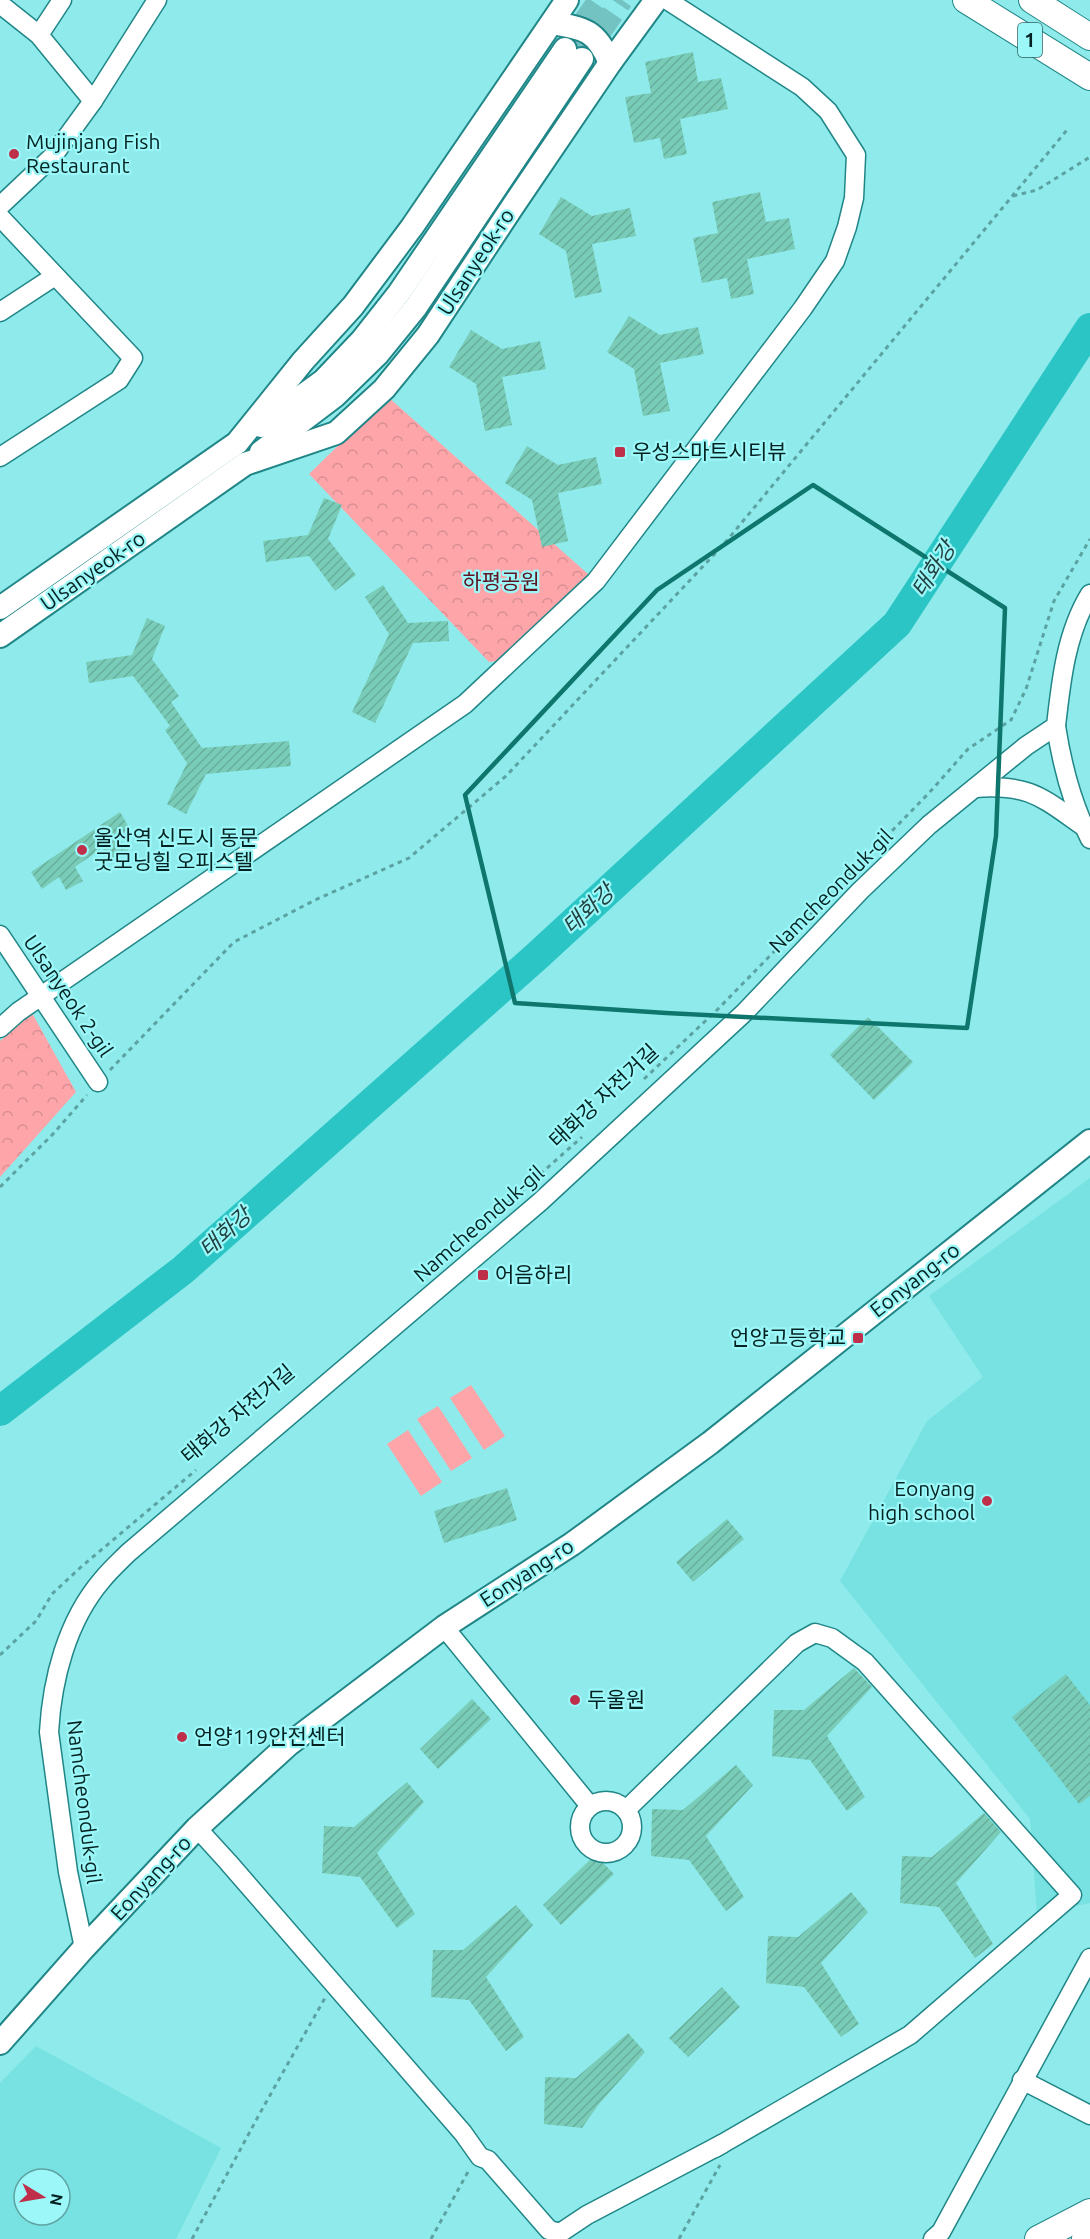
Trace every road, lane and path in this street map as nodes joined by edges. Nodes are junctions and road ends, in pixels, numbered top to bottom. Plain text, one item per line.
1 (62, 0) edge
2 (157, 0) edge
3 (567, 0) edge
4 (656, 0) edge
5 (667, 0) edge
6 (1032, 0) edge
7 (968, 1) edge
8 (0, 4) edge
9 (552, 23) junction
10 (39, 35) junction
11 (1090, 36) edge
12 (574, 54) tunnel mouth
13 (610, 63) junction
14 (1090, 77) edge
15 (93, 100) junction
16 (1067, 130) dead end
17 (1090, 157) edge
18 (1011, 196) junction
19 (0, 206) edge
20 (0, 217) edge
21 (55, 276) junction
22 (0, 312) edge
23 (241, 454) junction
24 (0, 457) edge
25 (1090, 539) edge
26 (1090, 594) edge
27 (0, 608) edge
28 (0, 636) edge
29 (1056, 726) junction
30 (975, 788) junction
31 (1087, 833) edge
32 (0, 935) edge
33 (41, 996) junction
34 (0, 1028) edge
35 (98, 1082) junction
36 (641, 1082) dead end
37 (589, 1131) dead end
38 (1090, 1141) edge
39 (0, 1187) edge
40 (467, 1239) dead end
41 (203, 1464) dead end
42 (444, 1627) junction
43 (0, 1655) edge
44 (590, 1806) junction
45 (626, 1810) junction
46 (197, 1828) junction
47 (84, 1948) junction
48 (1090, 1958) edge
49 (333, 1984) junction
50 (0, 2043) edge
51 (1022, 2080) junction
52 (1090, 2115) edge
53 (719, 2146) junction
54 (480, 2157) junction
55 (1090, 2212) edge
56 (1090, 2237) edge
57 (192, 2239) edge
58 (431, 2239) edge
59 (678, 2239) edge
60 (933, 2239) edge
61 (1038, 2239) edge
62 (1085, 2239) edge

1 - 10 street
2 - 15 street
3 - 9 main road, Ulsanyeok-ro
4 - 13 main road, Ulsanyeok-ro
5 - 33 street
6 - 11 highway, 1
7 - 14 highway, 1
8 - 10 street
9 - 13 main road
9 - 23 main road, Ulsanyeok-ro
10 - 15 street
12 - 23 main road, Ulsanyeok-ro
13 - 23 main road, Ulsanyeok-ro
15 - 19 street
16 - 18 path
17 - 18 path
18 - 35 path
20 - 21 street
21 - 22 street
21 - 24 street
23 - 27 main road, Ulsanyeok-ro
23 - 28 main road, Ulsanyeok-ro
25 - 36 path, 태화강 자전거길
26 - 29 street
29 - 30 street, Namcheonduk-gil
29 - 31 street
30 - 31 street
30 - 47 street, Namcheonduk-gil
32 - 33 street, Ulsanyeok 2-gil
33 - 34 street
33 - 35 street, Ulsanyeok 2-gil
35 - 39 path
37 - 40 path, 태화강 자전거길
38 - 42 main road, Eonyang-ro
41 - 43 path, 태화강 자전거길
42 - 44 street
42 - 46 main road, Eonyang-ro
44 - 45 street
44 - 45 street
45 - 53 street
46 - 47 main road, Eonyang-ro
46 - 49 street
47 - 50 main road, Eonyang-ro
48 - 51 street
49 - 54 street
49 - 57 path
51 - 52 street
51 - 60 street
53 - 54 street
53 - 59 path
54 - 58 path
55 - 61 highway
56 - 62 highway

